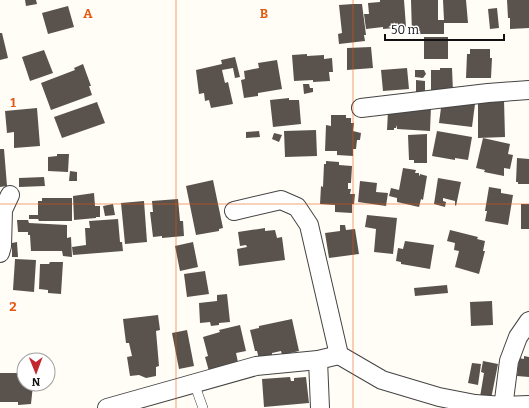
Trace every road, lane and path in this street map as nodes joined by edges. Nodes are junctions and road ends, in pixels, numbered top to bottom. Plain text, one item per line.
1 (529, 90) edge
2 (361, 108) dead end
3 (10, 196) dead end
4 (234, 210) dead end
5 (0, 254) edge
6 (529, 321) edge
7 (339, 355) junction
8 (318, 360) junction
9 (194, 383) junction
10 (529, 405) edge
11 (504, 407) edge
12 (107, 408) edge
13 (203, 408) edge
14 (320, 408) edge

1 - 2 street
3 - 5 street
4 - 7 street
6 - 11 street
7 - 8 street
7 - 11 street
8 - 9 street
8 - 14 street
9 - 12 street
9 - 13 lane
10 - 11 street

